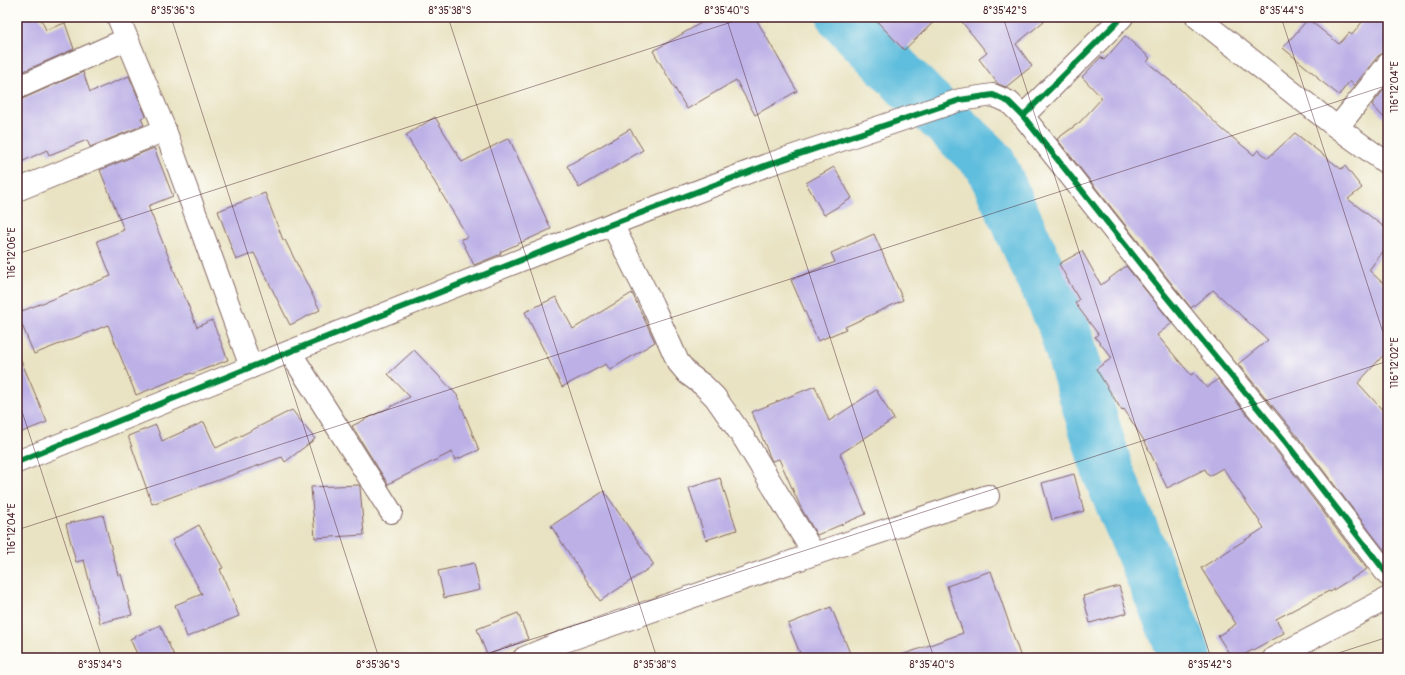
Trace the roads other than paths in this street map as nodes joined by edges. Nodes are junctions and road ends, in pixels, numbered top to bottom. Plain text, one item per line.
1 (118, 17) edge
2 (1122, 17) edge
3 (1197, 17) edge
4 (126, 39) junction
5 (1388, 64) edge
6 (17, 88) edge
7 (1023, 116) junction
8 (1338, 128) junction
9 (165, 130) junction
10 (1388, 164) edge
11 (17, 190) edge
12 (612, 224) junction
13 (290, 352) junction
14 (251, 367) junction
15 (17, 462) edge
16 (988, 496) dead end
17 (391, 512) dead end
18 (814, 554) junction
19 (1388, 575) edge
20 (1388, 598) edge
21 (524, 658) edge
22 (1274, 658) edge

1 - 4 main road
2 - 7 main road
3 - 8 main road
4 - 6 main road
4 - 9 main road
5 - 8 main road
7 - 12 main road
7 - 19 main road
8 - 10 main road
9 - 11 main road
9 - 14 main road
12 - 13 main road
12 - 18 main road
13 - 14 main road
13 - 17 main road
14 - 15 main road
16 - 18 main road
18 - 21 main road
20 - 22 main road

